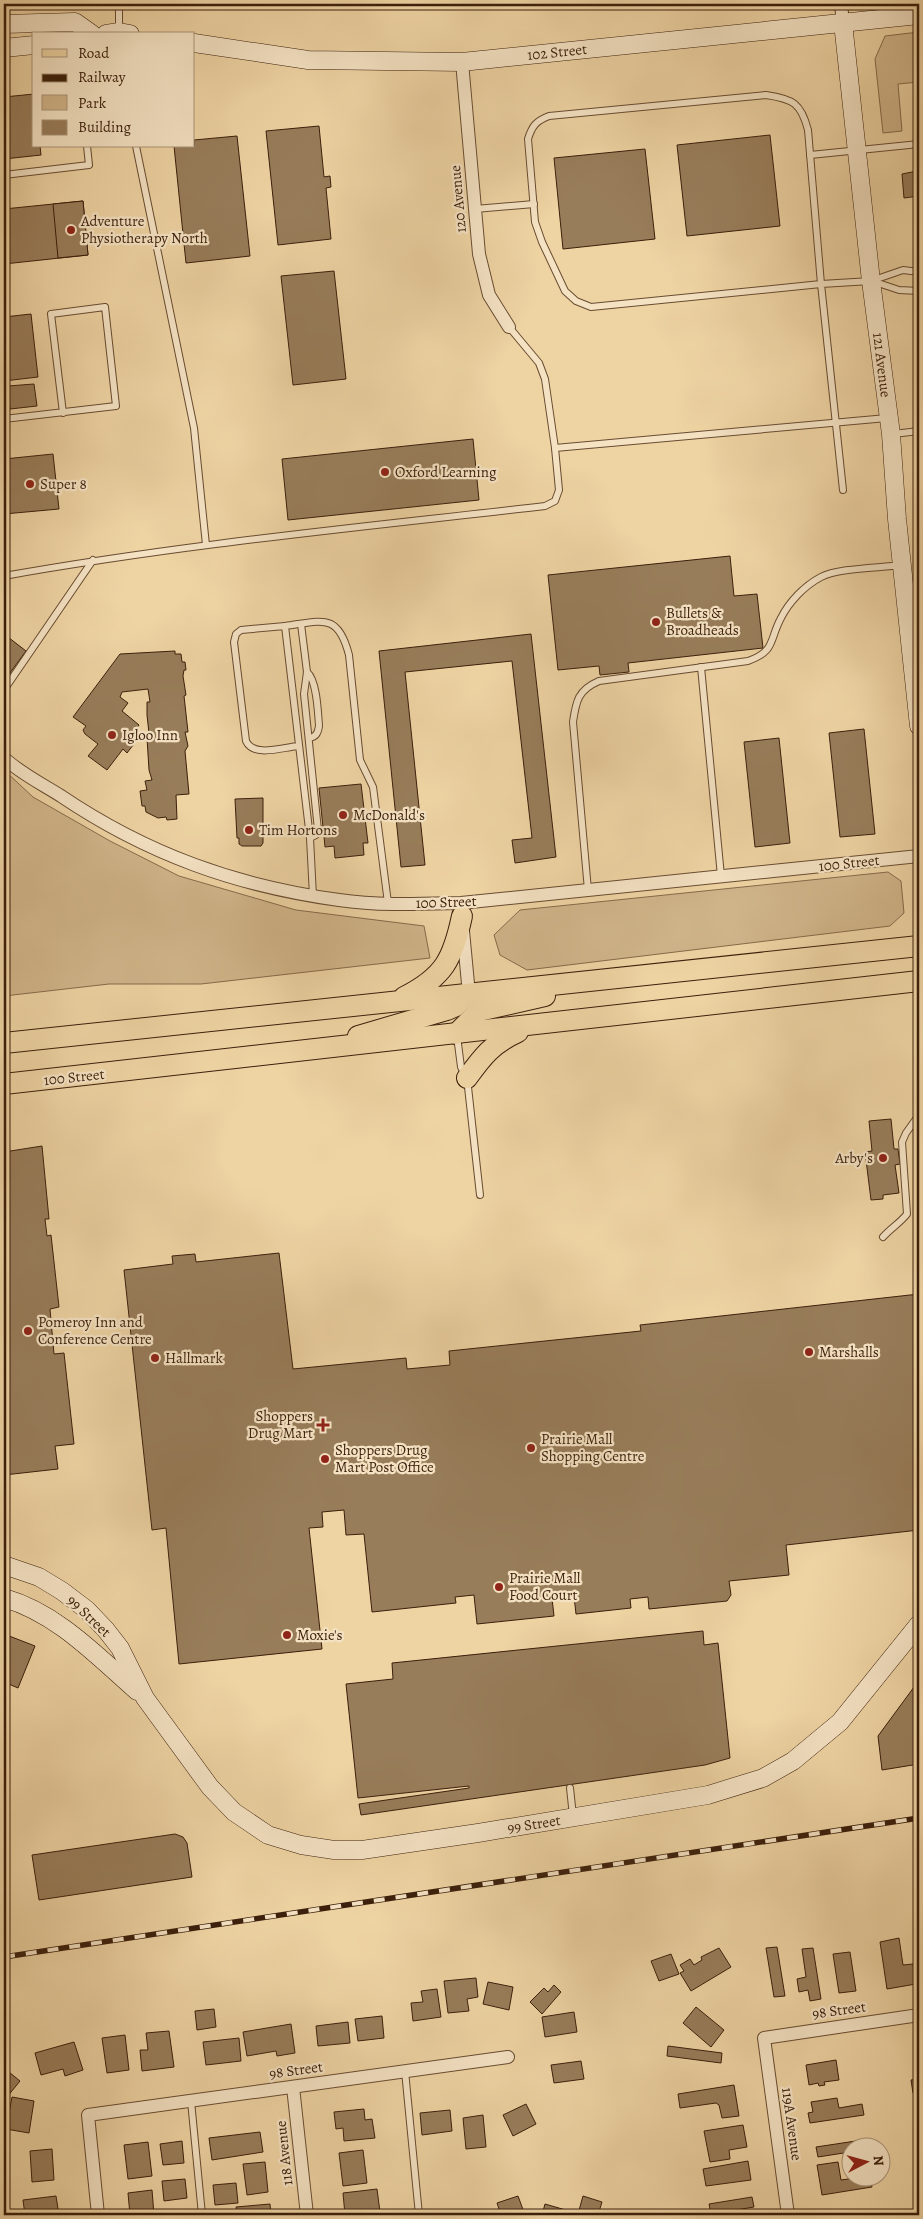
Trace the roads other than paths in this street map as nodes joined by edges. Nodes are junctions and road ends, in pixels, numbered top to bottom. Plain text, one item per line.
1 (119, 4) edge
2 (841, 4) edge
3 (919, 15) edge
4 (843, 23) junction
5 (4, 24) edge
6 (89, 32) edge
7 (119, 32) edge
8 (195, 43) edge
9 (32, 45) edge
10 (4, 48) edge
11 (462, 62) junction
12 (919, 144) edge
13 (87, 148) edge
14 (136, 148) edge
15 (857, 150) junction
16 (810, 155) junction
17 (4, 175) edge
18 (534, 204) junction
19 (475, 209) junction
20 (919, 272) edge
21 (871, 280) junction
22 (822, 284) junction
23 (919, 291) edge
24 (510, 327) joint
25 (63, 413) junction
26 (4, 419) edge
27 (836, 422) junction
28 (890, 426) junction
29 (919, 431) edge
30 (555, 448) junction
31 (843, 490) dead end
32 (206, 545) junction
33 (93, 560) junction
34 (902, 565) junction
35 (4, 576) edge
36 (301, 624) junction
37 (285, 626) junction
38 (701, 667) junction
39 (307, 672) junction
40 (4, 690) edge
41 (919, 719) edge
42 (309, 738) junction
43 (299, 746) junction
44 (4, 758) edge
45 (310, 838) junction
46 (919, 856) edge
47 (721, 876) junction
48 (588, 890) junction
49 (313, 896) junction
50 (388, 903) junction
51 (461, 910) junction
52 (919, 946) edge
53 (630, 976) junction
54 (919, 981) edge
55 (469, 994) junction
56 (399, 999) junction
57 (530, 1026) junction
58 (456, 1034) junction
59 (4, 1043) edge
60 (313, 1050) junction
61 (467, 1078) junction
62 (4, 1084) edge
63 (916, 1119) dead end
64 (480, 1195) dead end
65 (883, 1237) dead end
66 (4, 1565) edge
67 (4, 1598) edge
68 (919, 1624) edge
69 (145, 1698) junction
70 (570, 1788) dead end
71 (573, 1817) junction
72 (919, 2015) edge
73 (764, 2038) joint
74 (508, 2057) dead end
75 (405, 2071) junction
76 (293, 2087) junction
77 (191, 2100) junction
78 (98, 2215) edge
79 (202, 2215) edge
80 (307, 2215) edge
81 (419, 2215) edge
82 (788, 2215) edge

1 - 7 lane
2 - 4 street, 121 Avenue
3 - 4 street, 102 Street
4 - 11 street, 102 Street
4 - 15 street, 121 Avenue
5 - 6 street
8 - 11 street, 102 Street
9 - 10 street
11 - 19 street, 120 Avenue
12 - 15 lane
13 - 17 lane
14 - 32 lane
15 - 16 lane
15 - 21 street, 121 Avenue
16 - 18 lane
16 - 22 lane
18 - 19 lane
18 - 22 lane
19 - 24 street, 120 Avenue
20 - 21 lane
21 - 22 lane
21 - 23 lane
21 - 28 street, 121 Avenue
22 - 27 lane
24 - 30 lane
25 - 25 lane
25 - 26 lane
27 - 28 lane
27 - 30 lane
27 - 31 lane
28 - 29 lane
28 - 34 street, 121 Avenue
30 - 32 lane
32 - 33 lane
33 - 35 lane
33 - 40 lane
34 - 38 lane
34 - 41 street, 121 Avenue
36 - 37 lane
36 - 39 lane
36 - 50 lane
37 - 43 lane
37 - 43 lane
38 - 47 lane
38 - 48 lane
39 - 42 lane
39 - 42 lane
42 - 45 lane
43 - 45 lane
44 - 49 street, 100 Street
45 - 49 lane
46 - 47 street, 100 Street
47 - 48 street, 100 Street
48 - 51 street, 100 Street
49 - 50 street, 100 Street
50 - 51 street, 100 Street
51 - 55 street
51 - 56 main road
52 - 53 main road
53 - 55 main road
53 - 58 main road
54 - 57 main road, 100 Street
55 - 56 main road
55 - 60 main road
56 - 59 main road
57 - 58 main road, 100 Street
57 - 61 main road
58 - 60 main road, 100 Street
58 - 61 lane
60 - 62 main road, 100 Street
61 - 64 lane
63 - 65 lane
66 - 69 street, 99 Street
67 - 69 street, 99 Street
68 - 71 street, 99 Street
69 - 71 street, 99 Street
70 - 71 lane
72 - 73 street, 98 Street
73 - 82 street, 119A Avenue
74 - 75 street, 98 Street
75 - 76 street, 98 Street
75 - 81 lane
76 - 77 street, 98 Street
76 - 80 street, 118 Avenue
77 - 78 street, 98 Street
77 - 79 lane

